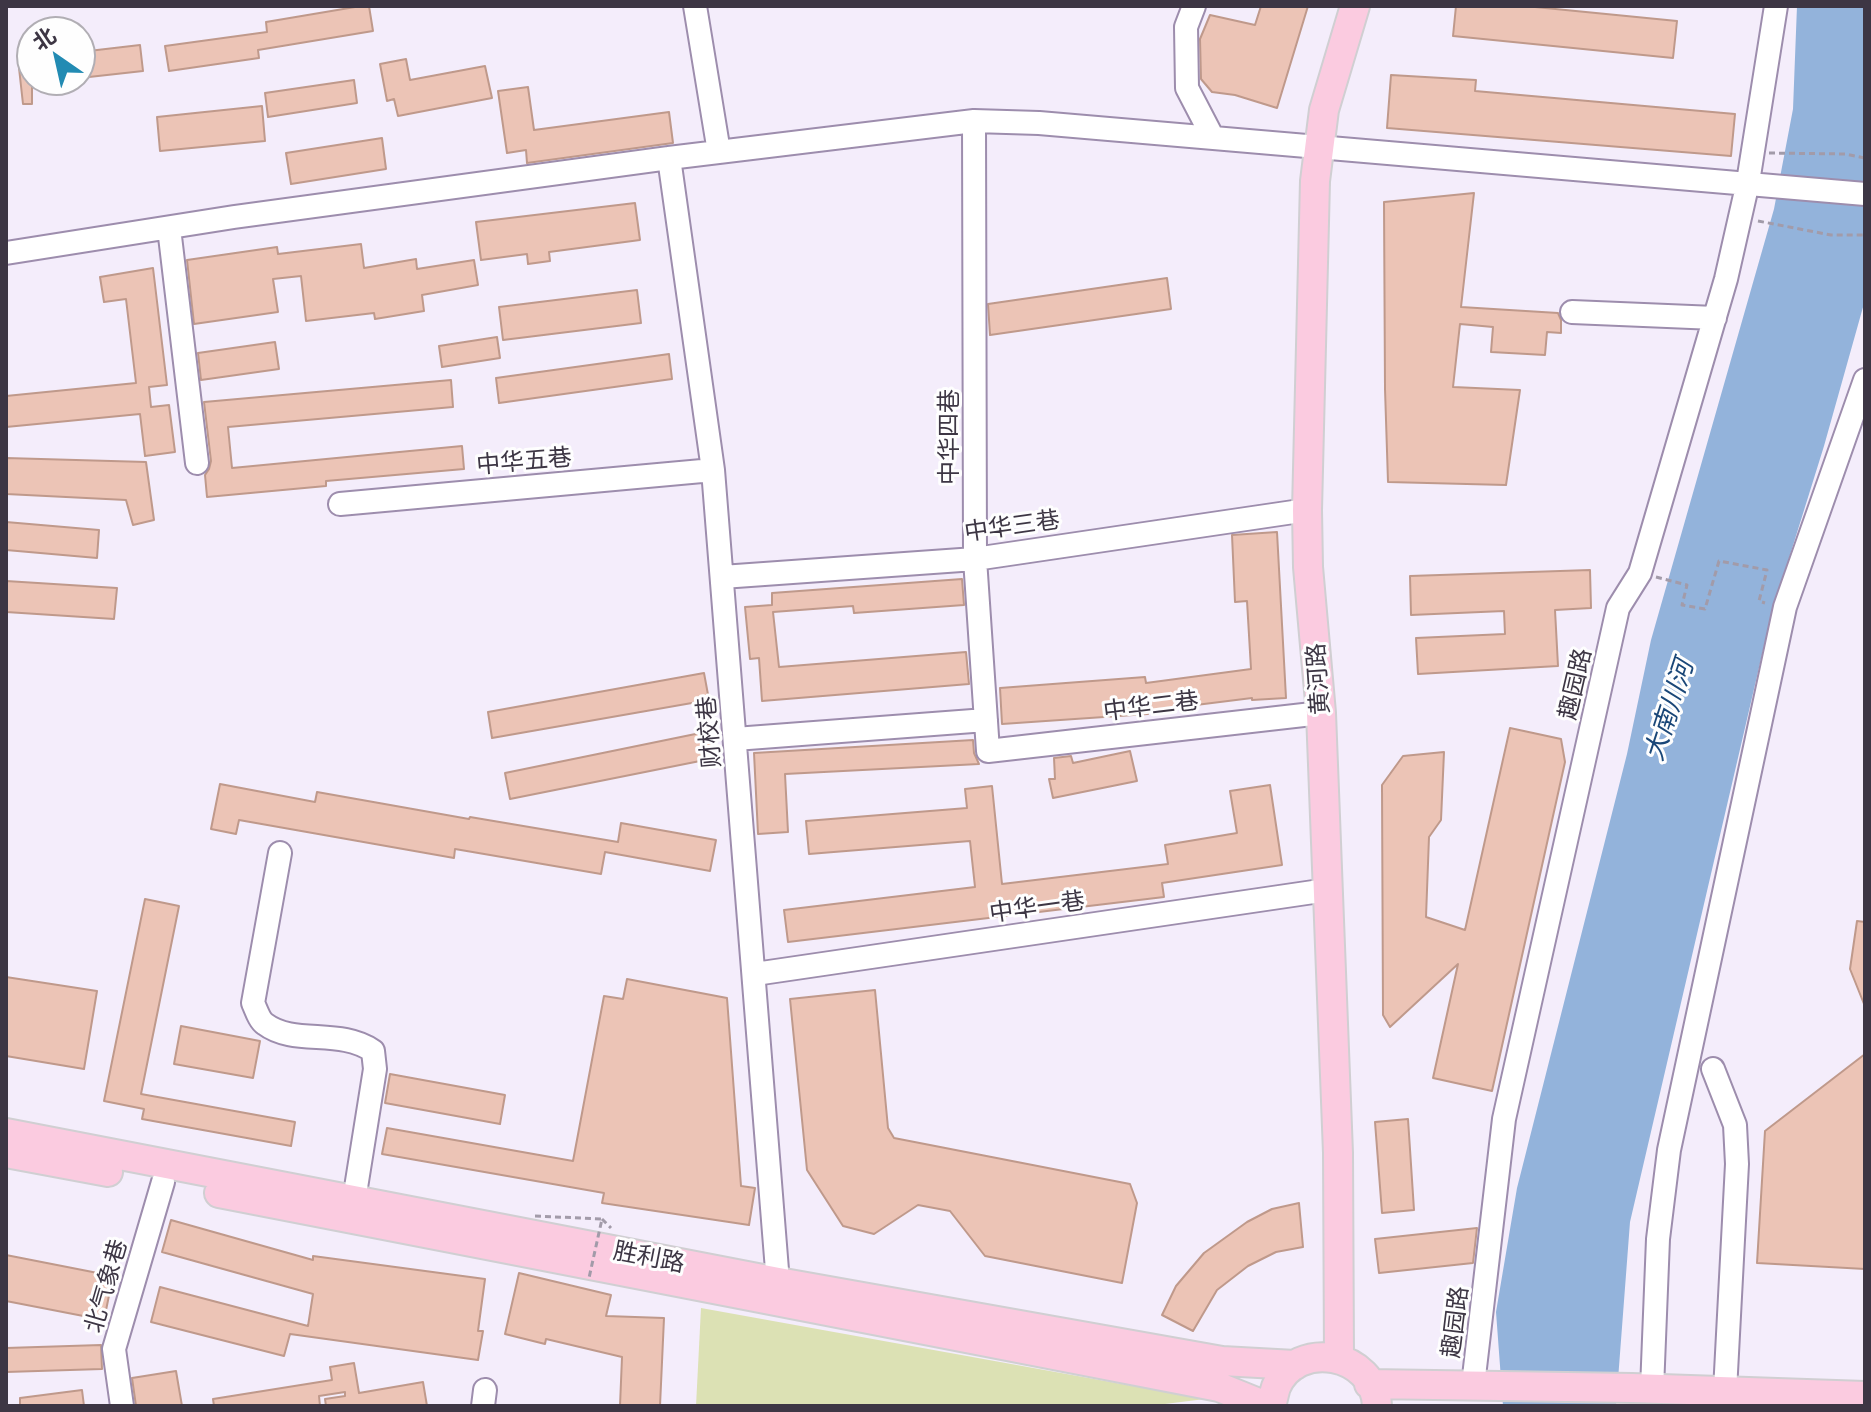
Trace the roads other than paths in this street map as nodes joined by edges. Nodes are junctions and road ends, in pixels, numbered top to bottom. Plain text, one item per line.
1 (695, 6) edge
2 (1194, 6) edge
3 (1355, 6) edge
4 (1776, 6) edge
5 (974, 121) junction
6 (1213, 138) junction
7 (1320, 147) junction
8 (719, 152) junction
9 (669, 158) junction
10 (1758, 183) junction
11 (1865, 194) edge
12 (169, 228) junction
13 (6, 253) edge
14 (1572, 312) dead end
15 (1715, 318) junction
16 (1865, 380) edge
17 (197, 463) dead end
18 (713, 470) junction
19 (340, 504) dead end
20 (1307, 510) junction
21 (975, 559) junction
22 (722, 577) junction
23 (1321, 713) junction
24 (986, 720) junction
25 (735, 739) junction
26 (988, 751) joint
27 (280, 853) dead end
28 (1327, 890) junction
29 (755, 974) junction
30 (1713, 1069) dead end
31 (6, 1133) edge
32 (6, 1153) edge
33 (163, 1182) junction
34 (354, 1200) junction
35 (779, 1293) junction
36 (1339, 1358) junction
37 (1295, 1365) junction
38 (1480, 1386) junction
39 (1642, 1389) junction
40 (1725, 1391) junction
41 (1373, 1395) edge
42 (1865, 1396) edge
43 (122, 1406) edge
44 (1269, 1406) edge

1 - 8 street
2 - 6 street
3 - 7 main road, 黄河路
4 - 10 street, 趣园路
5 - 6 street
5 - 8 street
5 - 21 street, 中华四巷
6 - 7 street
7 - 10 street
7 - 20 main road, 黄河路
8 - 9 street
9 - 12 street
9 - 18 street, 财校巷
10 - 11 street
10 - 15 street, 趣园路
12 - 13 street
12 - 17 street
14 - 15 street
15 - 38 street, 趣园路
16 - 39 street
18 - 19 street, 中华五巷
18 - 22 street, 财校巷
20 - 21 street, 中华三巷
20 - 23 main road, 黄河路
21 - 22 street, 中华三巷
21 - 24 street, 中华四巷
22 - 25 street, 财校巷
23 - 26 street, 中华二巷
23 - 28 main road, 黄河路
24 - 25 street
24 - 26 street, 中华四巷
25 - 29 street, 财校巷
27 - 34 street
28 - 29 street, 中华一巷
28 - 36 main road, 黄河路
29 - 35 street, 财校巷
30 - 40 street
31 - 34 main road, 胜利路
32 - 33 main road, 胜利路
33 - 35 main road, 胜利路
33 - 43 street, 北气象巷
34 - 35 main road, 胜利路
35 - 37 main road, 胜利路
35 - 44 main road, 胜利路
36 - 37 main road, 胜利路
36 - 41 main road
37 - 44 main road
38 - 39 main road
38 - 41 main road
39 - 40 main road
40 - 42 main road

